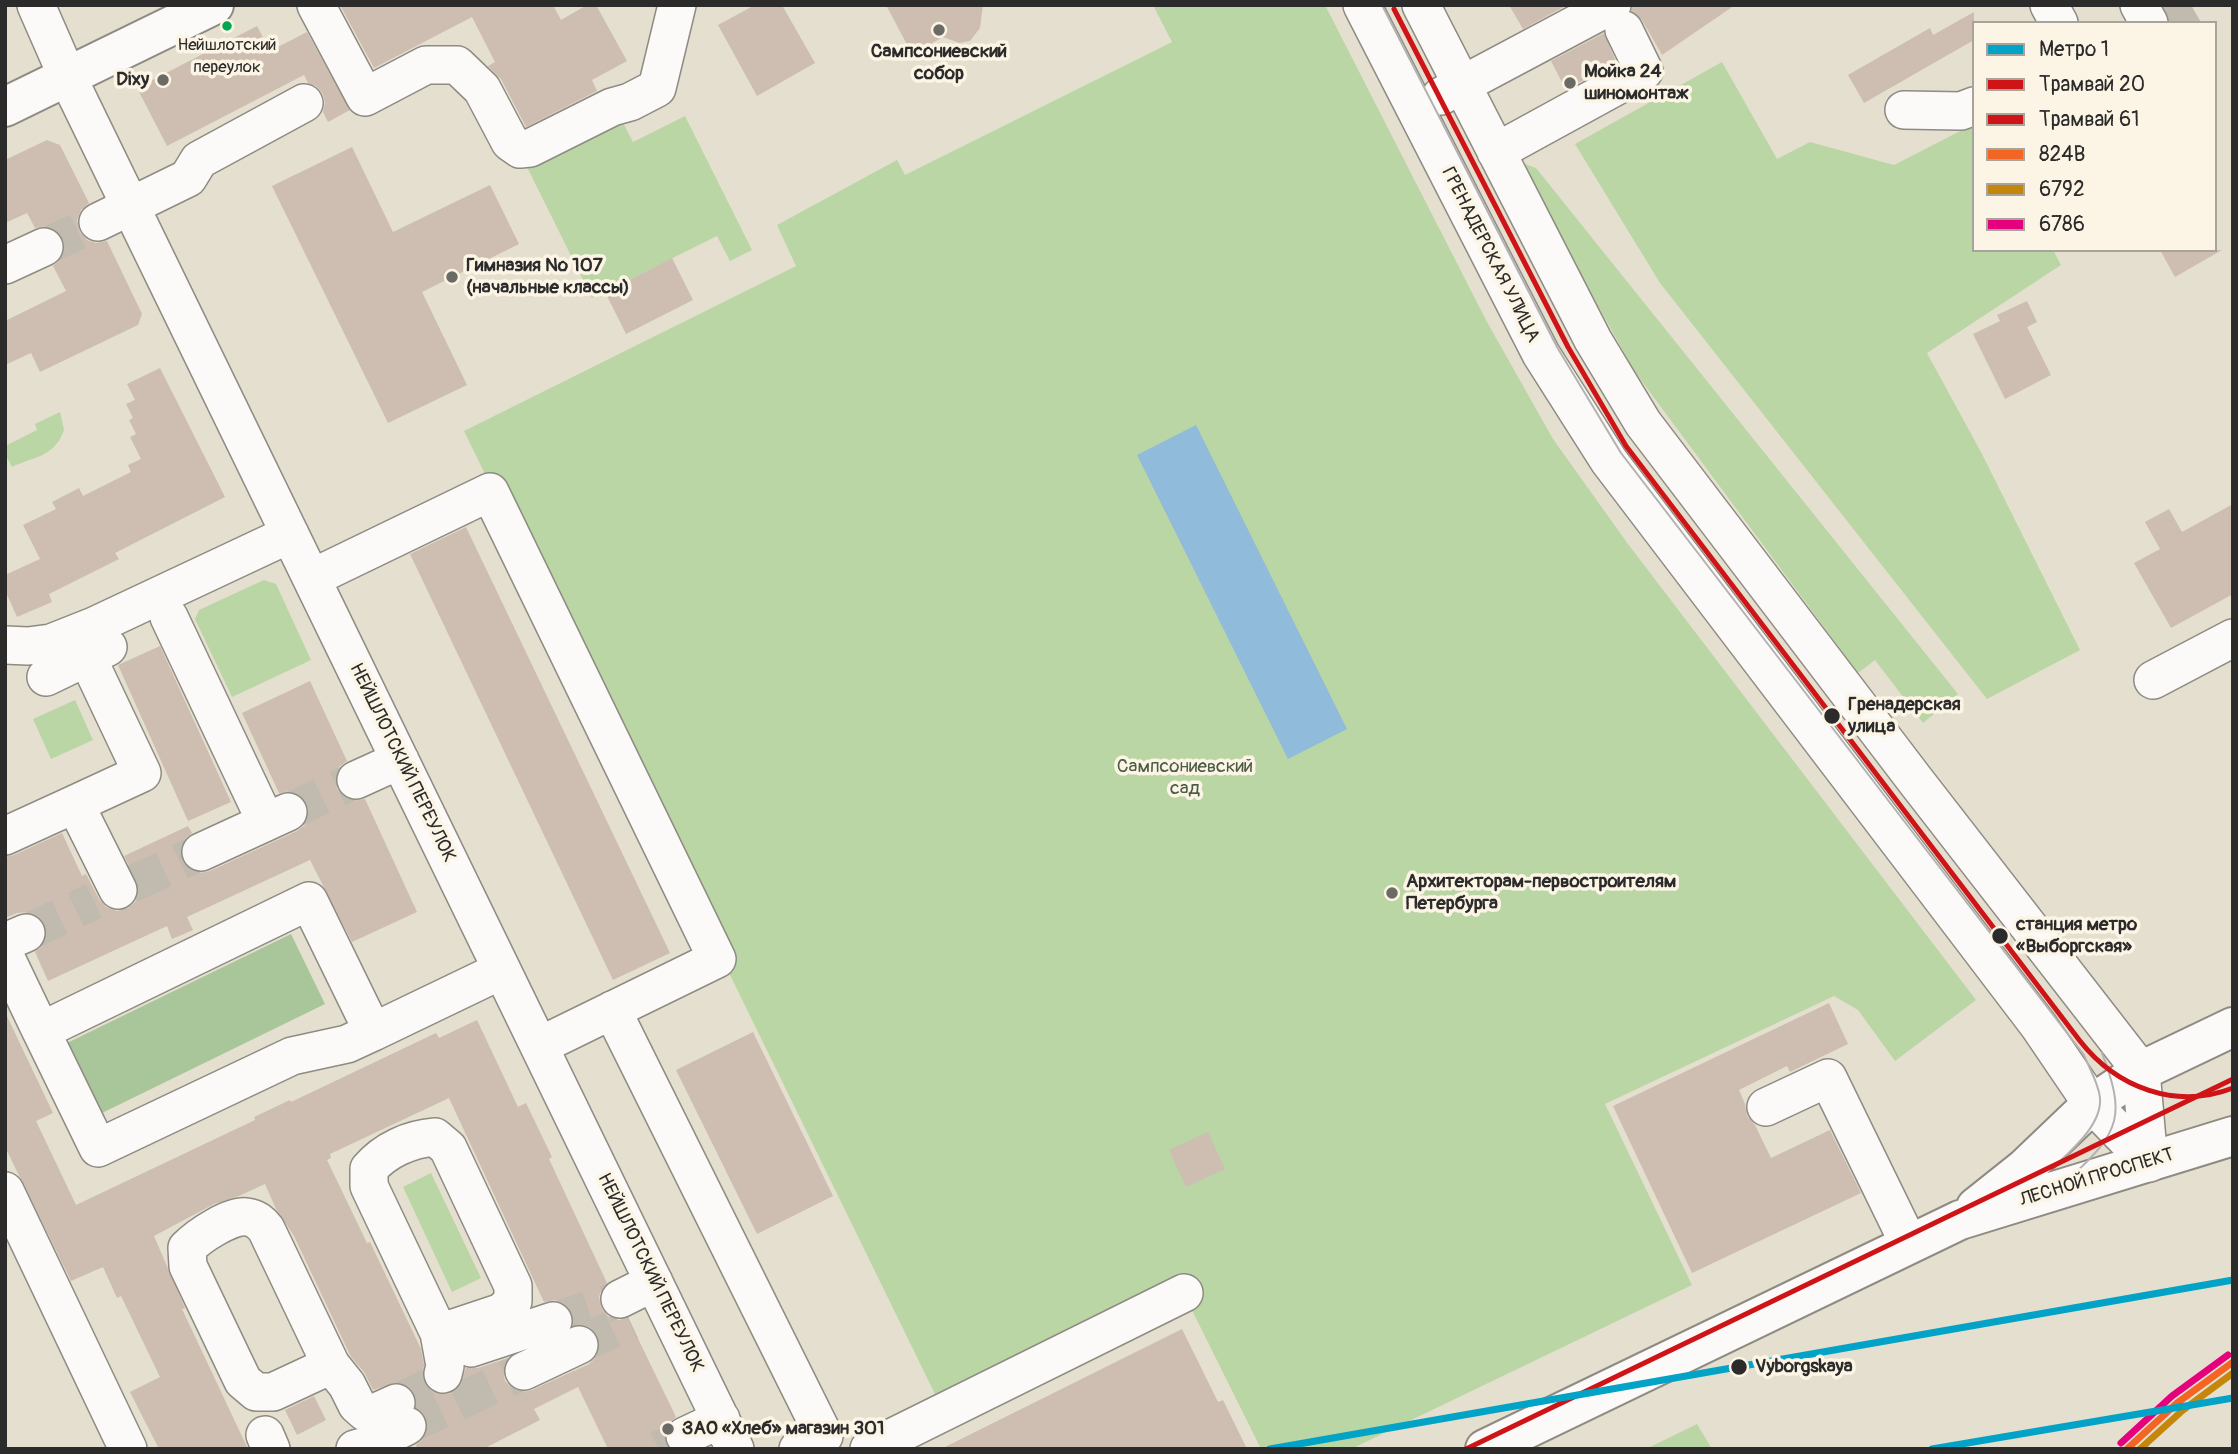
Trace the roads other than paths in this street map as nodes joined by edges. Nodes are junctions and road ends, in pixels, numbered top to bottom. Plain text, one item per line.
1 (36, 5) edge
2 (214, 5) edge
3 (316, 5) edge
4 (677, 5) edge
5 (1362, 5) edge
6 (1420, 5) edge
7 (2049, 5) edge
8 (1618, 18) edge
9 (2058, 21) edge
10 (68, 78) junction
11 (1462, 85) junction
12 (304, 103) dead end
13 (5, 107) edge
14 (1972, 107) edge
15 (1416, 110) junction
16 (1904, 110) dead end
17 (1496, 152) junction
18 (132, 207) junction
19 (98, 222) tunnel mouth
20 (44, 247) tunnel mouth
21 (5, 265) edge
22 (301, 555) junction
23 (169, 617) junction
24 (2233, 638) edge
25 (5, 645) edge
26 (87, 657) junction
27 (46, 677) dead end
28 (2153, 680) dead end
29 (400, 760) junction
30 (356, 780) tunnel mouth
31 (1915, 780) junction
32 (75, 804) junction
33 (1872, 806) junction
34 (5, 836) edge
35 (201, 852) tunnel mouth
36 (114, 892) dead end
37 (12, 944) edge
38 (502, 970) junction
39 (612, 1010) junction
40 (2233, 1027) edge
41 (41, 1031) junction
42 (373, 1032) junction
43 (539, 1046) junction
44 (2141, 1071) junction
45 (2092, 1104) junction
46 (1766, 1107) dead end
47 (2233, 1136) edge
48 (2149, 1163) junction
49 (5, 1191) edge
50 (1960, 1220) junction
51 (1909, 1244) junction
52 (659, 1293) junction
53 (1184, 1293) dead end
54 (625, 1310) tunnel mouth
55 (442, 1354) junction
56 (331, 1365) junction
57 (524, 1371) tunnel mouth
58 (728, 1434) edge
59 (685, 1436) tunnel mouth
60 (811, 1442) edge
61 (128, 1449) edge
62 (355, 1449) edge
63 (862, 1449) edge
64 (869, 1449) edge
65 (1485, 1449) edge

1 - 10 street, НЕЙШЛОТСКИЙ ПЕРЕУЛОК
2 - 10 main road
3 - 4 street
5 - 15 street, ГРЕНАДЕРСКАЯ УЛИЦА
6 - 11 street
7 - 9 street
8 - 11 street
8 - 17 street
10 - 13 main road
10 - 18 street, НЕЙШЛОТСКИЙ ПЕРЕУЛОК
11 - 15 street
11 - 17 street
12 - 18 street
14 - 16 street
15 - 33 street, ГРЕНАДЕРСКАЯ УЛИЦА
17 - 31 street
18 - 19 street
18 - 22 street, НЕЙШЛОТСКИЙ ПЕРЕУЛОК
20 - 21 street
22 - 23 street
22 - 25 street
22 - 29 street, НЕЙШЛОТСКИЙ ПЕРЕУЛОК
22 - 39 street
23 - 26 street
23 - 35 street
24 - 28 street
26 - 27 street
26 - 32 street
29 - 30 street
29 - 38 street, НЕЙШЛОТСКИЙ ПЕРЕУЛОК
31 - 33 street
31 - 44 street
32 - 34 street
32 - 36 street
33 - 45 street, ГРЕНАДЕРСКАЯ УЛИЦА
37 - 41 street
38 - 42 street
38 - 43 street, НЕЙШЛОТСКИЙ ПЕРЕУЛОК
39 - 43 street
39 - 60 street
40 - 44 main road, ЛЕСНОЙ ПРОСПЕКТ
41 - 42 street
41 - 42 street
43 - 52 street, НЕЙШЛОТСКИЙ ПЕРЕУЛОК
44 - 45 main road, ЛЕСНОЙ ПРОСПЕКТ
44 - 48 street
45 - 48 street, ГРЕНАДЕРСКАЯ УЛИЦА
45 - 50 main road, ЛЕСНОЙ ПРОСПЕКТ
46 - 51 street
47 - 48 main road, ЛЕСНОЙ ПРОСПЕКТ
48 - 50 main road, ЛЕСНОЙ ПРОСПЕКТ
49 - 61 street
50 - 51 main road, ЛЕСНОЙ ПРОСПЕКТ
51 - 65 main road, ЛЕСНОЙ ПРОСПЕКТ
52 - 54 street
52 - 58 street, НЕЙШЛОТСКИЙ ПЕРЕУЛОК
53 - 64 street
55 - 55 street
55 - 57 street
56 - 56 street
56 - 62 street
58 - 59 street
60 - 63 street

